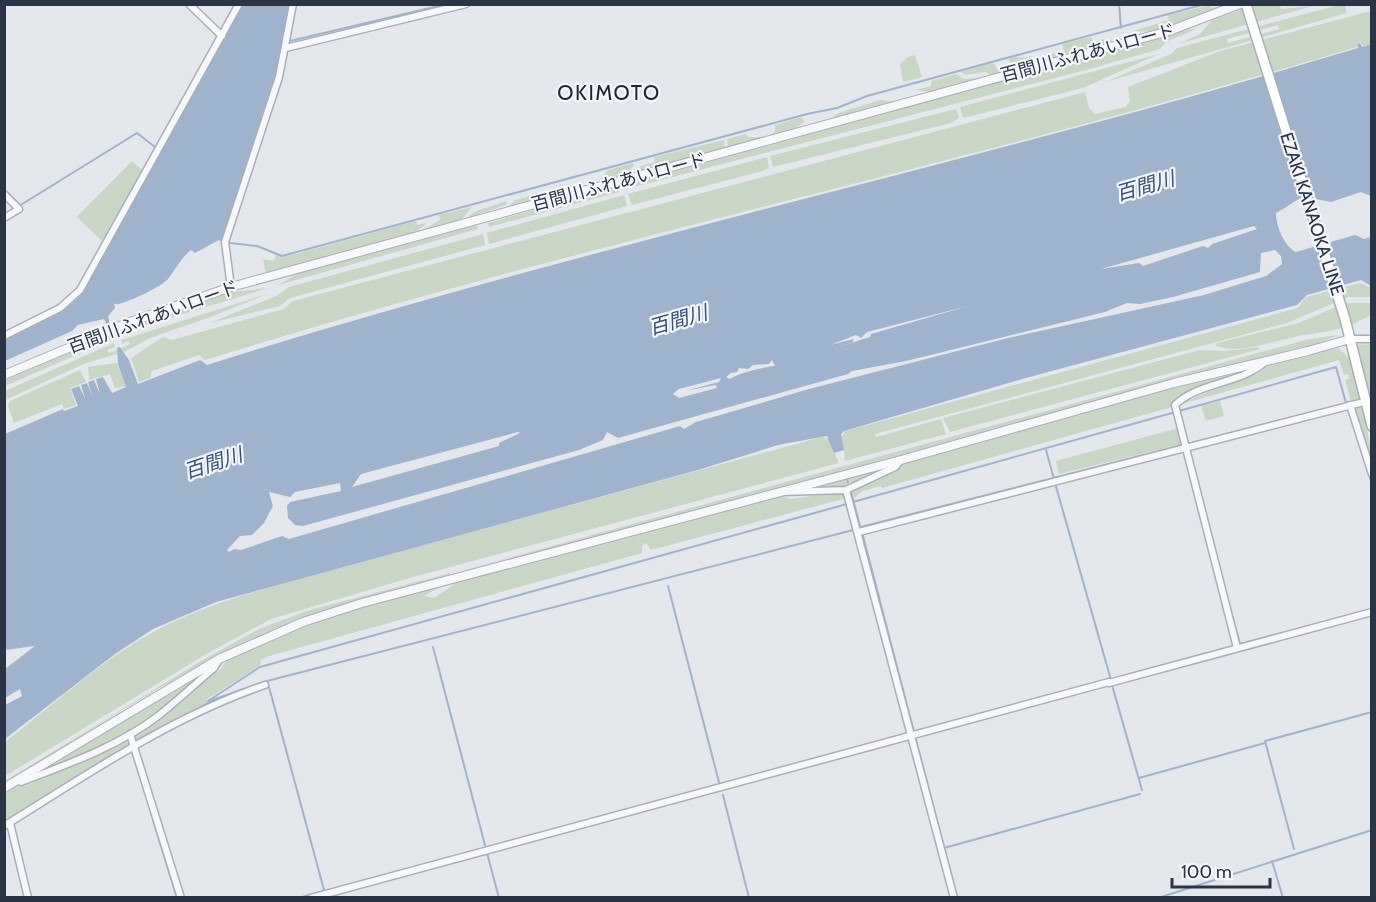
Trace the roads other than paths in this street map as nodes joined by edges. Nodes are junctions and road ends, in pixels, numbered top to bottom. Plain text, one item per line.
1 (189, 4) edge
2 (239, 4) edge
3 (293, 4) edge
4 (1240, 4) edge
5 (1246, 4) edge
6 (464, 5) edge
7 (222, 36) junction
8 (286, 48) junction
9 (4, 194) edge
10 (4, 218) edge
11 (231, 287) junction
12 (4, 336) edge
13 (1350, 339) junction
14 (1371, 339) edge
15 (1265, 362) junction
16 (4, 375) edge
17 (1360, 403) dead end
18 (1350, 405) junction
19 (1371, 426) edge
20 (1185, 446) junction
21 (901, 460) junction
22 (1371, 474) edge
23 (846, 490) junction
24 (780, 492) junction
25 (860, 530) junction
26 (1371, 612) edge
27 (1237, 648) junction
28 (219, 659) junction
29 (265, 685) dead end
30 (130, 734) junction
31 (914, 735) junction
32 (133, 746) junction
33 (19, 779) junction
34 (4, 788) edge
35 (7, 825) edge
36 (28, 897) edge
37 (181, 897) edge
38 (311, 897) edge
39 (954, 897) edge

1 - 7 street
2 - 7 street
3 - 8 street
4 - 11 street, 百間川ふれあいロード
5 - 13 main road, EZAKI KANAOKA LINE
6 - 8 street
7 - 12 street
8 - 11 street
9 - 10 street
11 - 16 street, 百間川ふれあいロード
13 - 14 street
13 - 15 street
13 - 19 main road, EZAKI KANAOKA LINE
15 - 20 street
15 - 21 street
17 - 18 street
18 - 20 street
18 - 22 street
20 - 25 street
20 - 27 street
21 - 23 street
21 - 24 street
23 - 24 street
23 - 25 street
24 - 28 street
25 - 31 street
26 - 27 street
27 - 31 street
28 - 30 street
28 - 33 street
29 - 32 street
30 - 32 street
30 - 33 street
31 - 38 street
31 - 39 street
32 - 35 street
32 - 37 street
33 - 34 street
35 - 36 street

